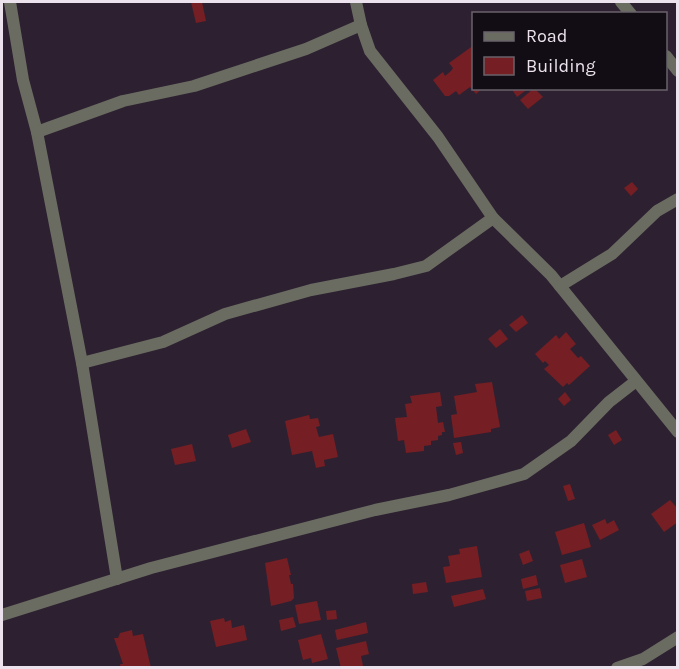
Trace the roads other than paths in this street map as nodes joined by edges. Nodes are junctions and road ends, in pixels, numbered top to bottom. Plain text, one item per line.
1 (10, 2) edge
2 (356, 2) edge
3 (361, 25) junction
4 (667, 57) edge
5 (678, 71) edge
6 (37, 132) junction
7 (678, 200) edge
8 (493, 218) junction
9 (560, 286) junction
10 (82, 363) junction
11 (636, 381) junction
12 (678, 432) edge
13 (117, 579) junction
14 (2, 615) edge
15 (678, 636) edge
16 (618, 668) edge

1 - 6 street
2 - 3 street
3 - 6 street
3 - 8 street
4 - 5 street
6 - 10 street
7 - 9 street
8 - 9 street
8 - 10 street
9 - 11 street
10 - 13 street
11 - 12 street
11 - 13 street
13 - 14 street
15 - 16 street

